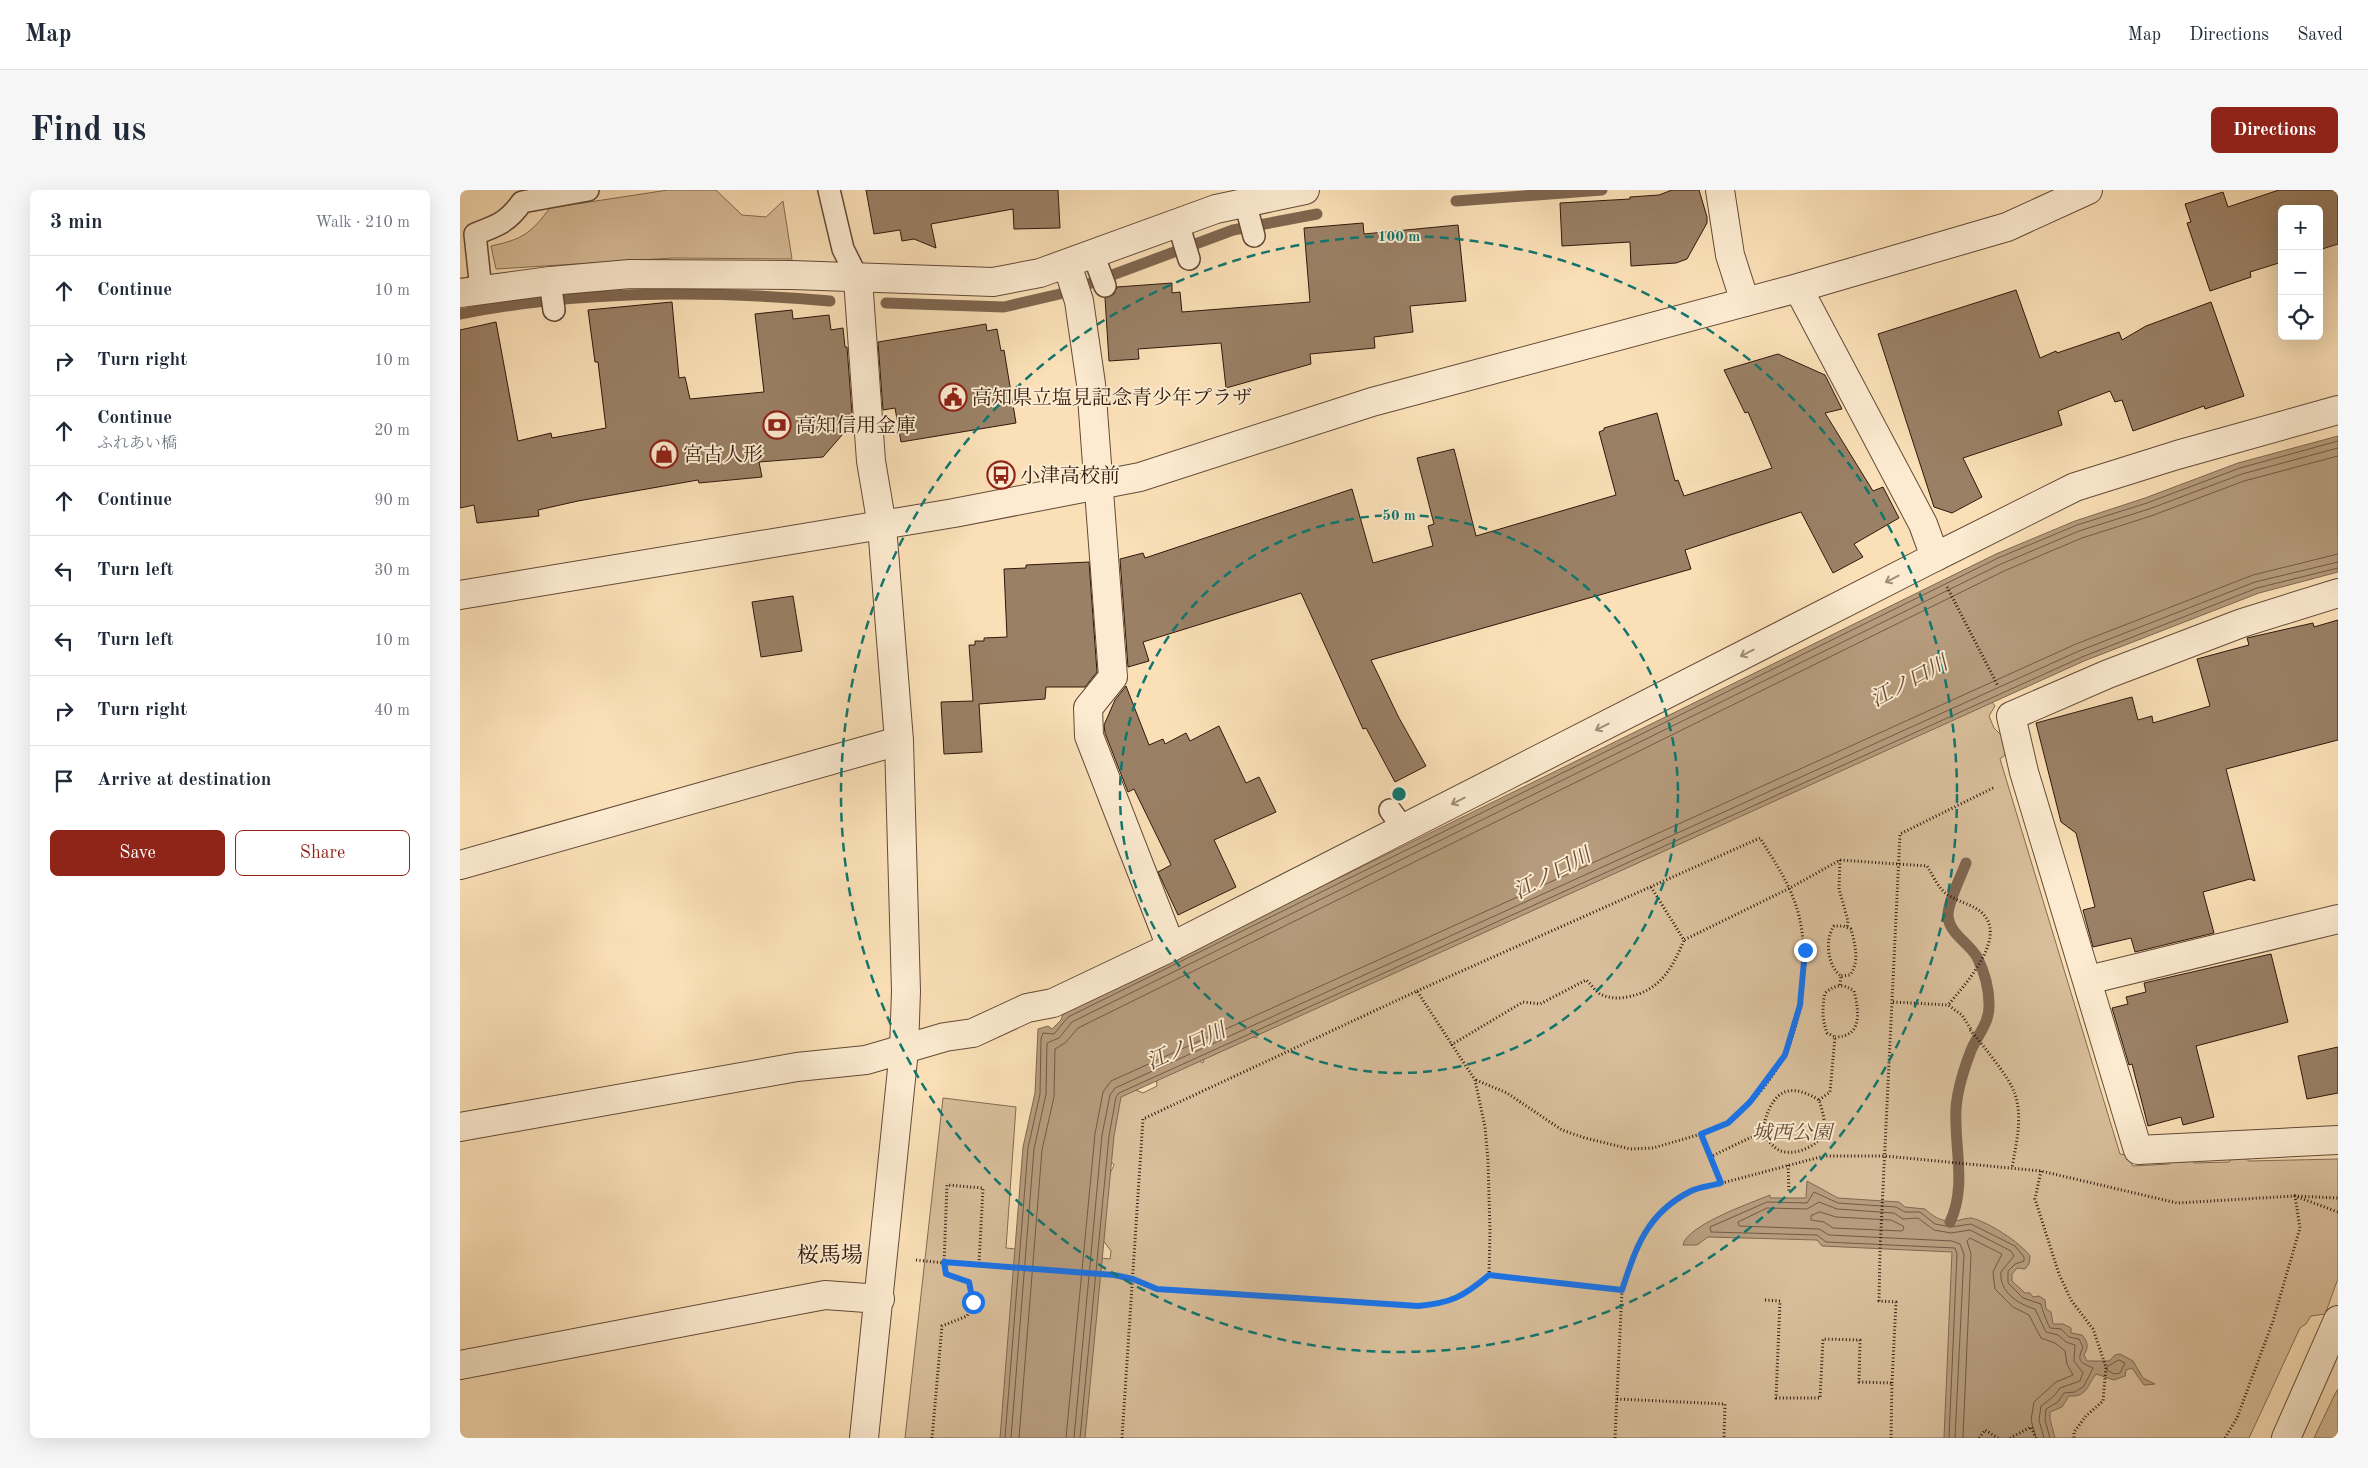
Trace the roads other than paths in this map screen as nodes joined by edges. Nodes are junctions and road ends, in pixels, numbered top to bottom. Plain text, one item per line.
1 (588, 190) edge
2 (829, 190) edge
3 (1305, 190) edge
4 (1720, 190) edge
5 (2088, 190) edge
6 (1215, 200) edge
7 (467, 234) edge
8 (858, 279) junction
9 (1073, 282) junction
10 (1798, 288) junction
11 (471, 291) edge
12 (1745, 302) junction
13 (2338, 410) edge
14 (1098, 485) junction
15 (882, 526) junction
16 (1935, 557) junction
17 (2338, 593) edge
18 (460, 595) edge
19 (900, 740) junction
20 (460, 865) edge
21 (2338, 919) edge
22 (1171, 947) junction
23 (2088, 980) junction
24 (904, 1050) junction
25 (460, 1128) edge
26 (2338, 1140) edge
27 (880, 1299) junction
28 (2338, 1320) edge
29 (460, 1365) edge
30 (864, 1438) edge
31 (2286, 1438) edge

1 - 7 lane
2 - 8 lane
3 - 6 street
4 - 12 street
5 - 10 street
6 - 9 street
7 - 11 lane
8 - 9 street
8 - 11 street
8 - 15 street
9 - 14 street
10 - 12 street
10 - 16 street
12 - 14 street
13 - 16 street
14 - 15 street
14 - 22 street
15 - 18 street
15 - 19 street
16 -> 22 street
17 - 23 street
19 - 20 street
19 - 24 street
21 - 23 street
22 - 24 street
23 - 26 street
24 - 25 street
24 - 27 street
27 - 29 street
27 - 30 street
28 - 31 street

